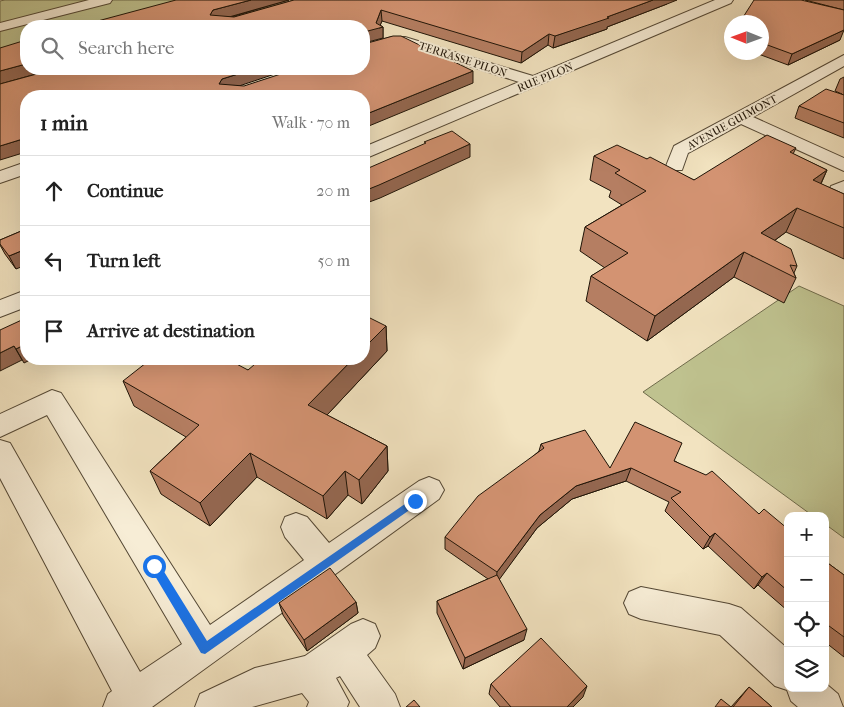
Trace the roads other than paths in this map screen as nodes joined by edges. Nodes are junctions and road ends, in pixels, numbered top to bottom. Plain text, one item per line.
1 (105, 0) edge
2 (726, 0) edge
3 (27, 20) edge
4 (20, 22) edge
5 (0, 27) edge
6 (370, 48) edge
7 (844, 60) edge
8 (534, 82) junction
9 (798, 85) junction
10 (819, 93) edge
11 (740, 117) junction
12 (370, 151) edge
13 (844, 165) edge
14 (674, 166) dead end
15 (20, 170) edge
16 (0, 177) edge
17 (844, 187) edge
18 (844, 201) edge
19 (20, 301) edge
20 (0, 309) edge
21 (0, 426) edge
22 (0, 451) edge
23 (429, 490) dead end
24 (296, 528) dead end
25 (327, 563) junction
26 (641, 602) dead end
27 (205, 649) junction
28 (784, 669) edge
29 (310, 673) junction
30 (808, 692) edge
31 (128, 702) edge
32 (213, 707) edge
33 (325, 707) edge
34 (382, 707) edge
35 (825, 707) edge

1 - 3 street
2 - 8 street, RUE PILON
4 - 5 street
6 - 8 street, TERRASSE PILON
7 - 9 street, AVENUE GUIMONT
8 - 12 street, RUE PILON
9 - 10 street
9 - 11 street, AVENUE GUIMONT
11 - 13 street
11 - 14 street, AVENUE GUIMONT
15 - 16 street
17 - 18 street
19 - 20 street
21 - 27 street
22 - 31 street
23 - 25 street
24 - 25 street
25 - 27 street
26 - 28 street
27 - 31 street
29 - 32 street
29 - 33 street
29 - 34 street
30 - 35 street

